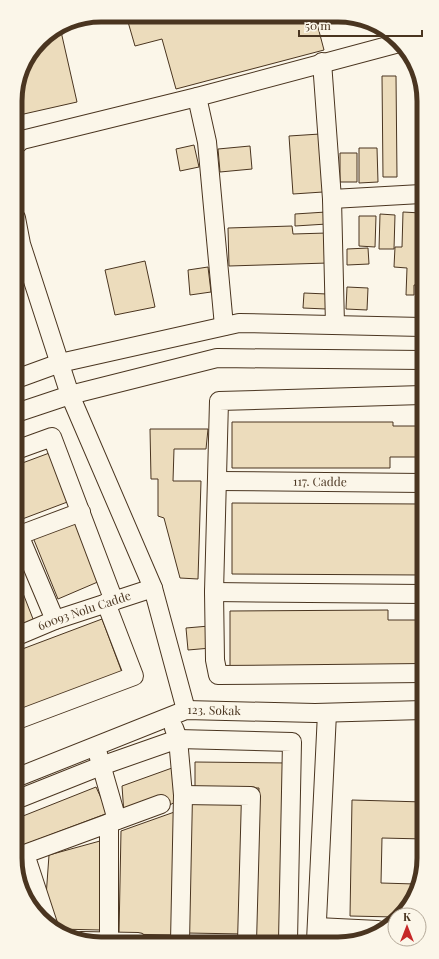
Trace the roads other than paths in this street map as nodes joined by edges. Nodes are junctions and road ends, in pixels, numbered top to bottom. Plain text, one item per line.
1 (393, 44) edge
2 (322, 62) junction
3 (197, 97) junction
4 (22, 140) edge
5 (417, 194) edge
6 (332, 199) junction
7 (22, 247) edge
8 (334, 325) junction
9 (224, 326) junction
10 (417, 327) edge
11 (417, 360) edge
12 (60, 363) junction
13 (22, 377) edge
14 (70, 394) junction
15 (417, 395) edge
16 (22, 412) edge
17 (22, 448) edge
18 (218, 481) junction
19 (417, 483) edge
20 (81, 512) junction
21 (22, 534) edge
22 (22, 544) edge
23 (153, 588) junction
24 (214, 592) junction
25 (417, 594) edge
26 (110, 602) junction
27 (55, 620) junction
28 (22, 634) edge
29 (417, 673) edge
30 (417, 710) edge
31 (178, 713) junction
32 (327, 713) junction
33 (22, 718) edge
34 (178, 739) junction
35 (96, 747) junction
36 (101, 766) junction
37 (22, 775) edge
38 (183, 795) junction
39 (22, 797) edge
40 (161, 804) dead end
41 (113, 822) junction
42 (45, 913) edge
43 (369, 931) edge
44 (316, 934) edge
45 (109, 937) edge
46 (180, 937) edge
47 (246, 937) edge
48 (288, 937) edge

1 - 2 street
2 - 3 street
2 - 6 street
3 - 4 street
3 - 9 street
5 - 6 street
6 - 8 street
7 - 12 street
8 - 9 street
8 - 10 street
9 - 12 street
11 - 14 street
12 - 13 street
12 - 14 street
14 - 16 street
14 - 23 street
15 - 18 street
17 - 20 street
18 - 19 street, 117. Cadde
18 - 24 street
20 - 21 street
20 - 26 street
22 - 27 street
23 - 26 street, 60093 Nolu Cadde
23 - 31 street
24 - 25 street
24 - 29 street
26 - 27 street, 60093 Nolu Cadde
26 - 33 street
27 - 28 street, 60093 Nolu Cadde
30 - 32 street, 123. Sokak
31 - 32 street, 123. Sokak
31 - 34 street
31 - 35 street, 123. Sokak
32 - 44 street
34 - 36 street
34 - 38 street
34 - 48 street
35 - 36 street
35 - 37 street, 123. Sokak
36 - 39 street
36 - 41 street
38 - 46 street
38 - 47 street
40 - 41 street
41 - 42 street
41 - 45 street
43 - 44 street

